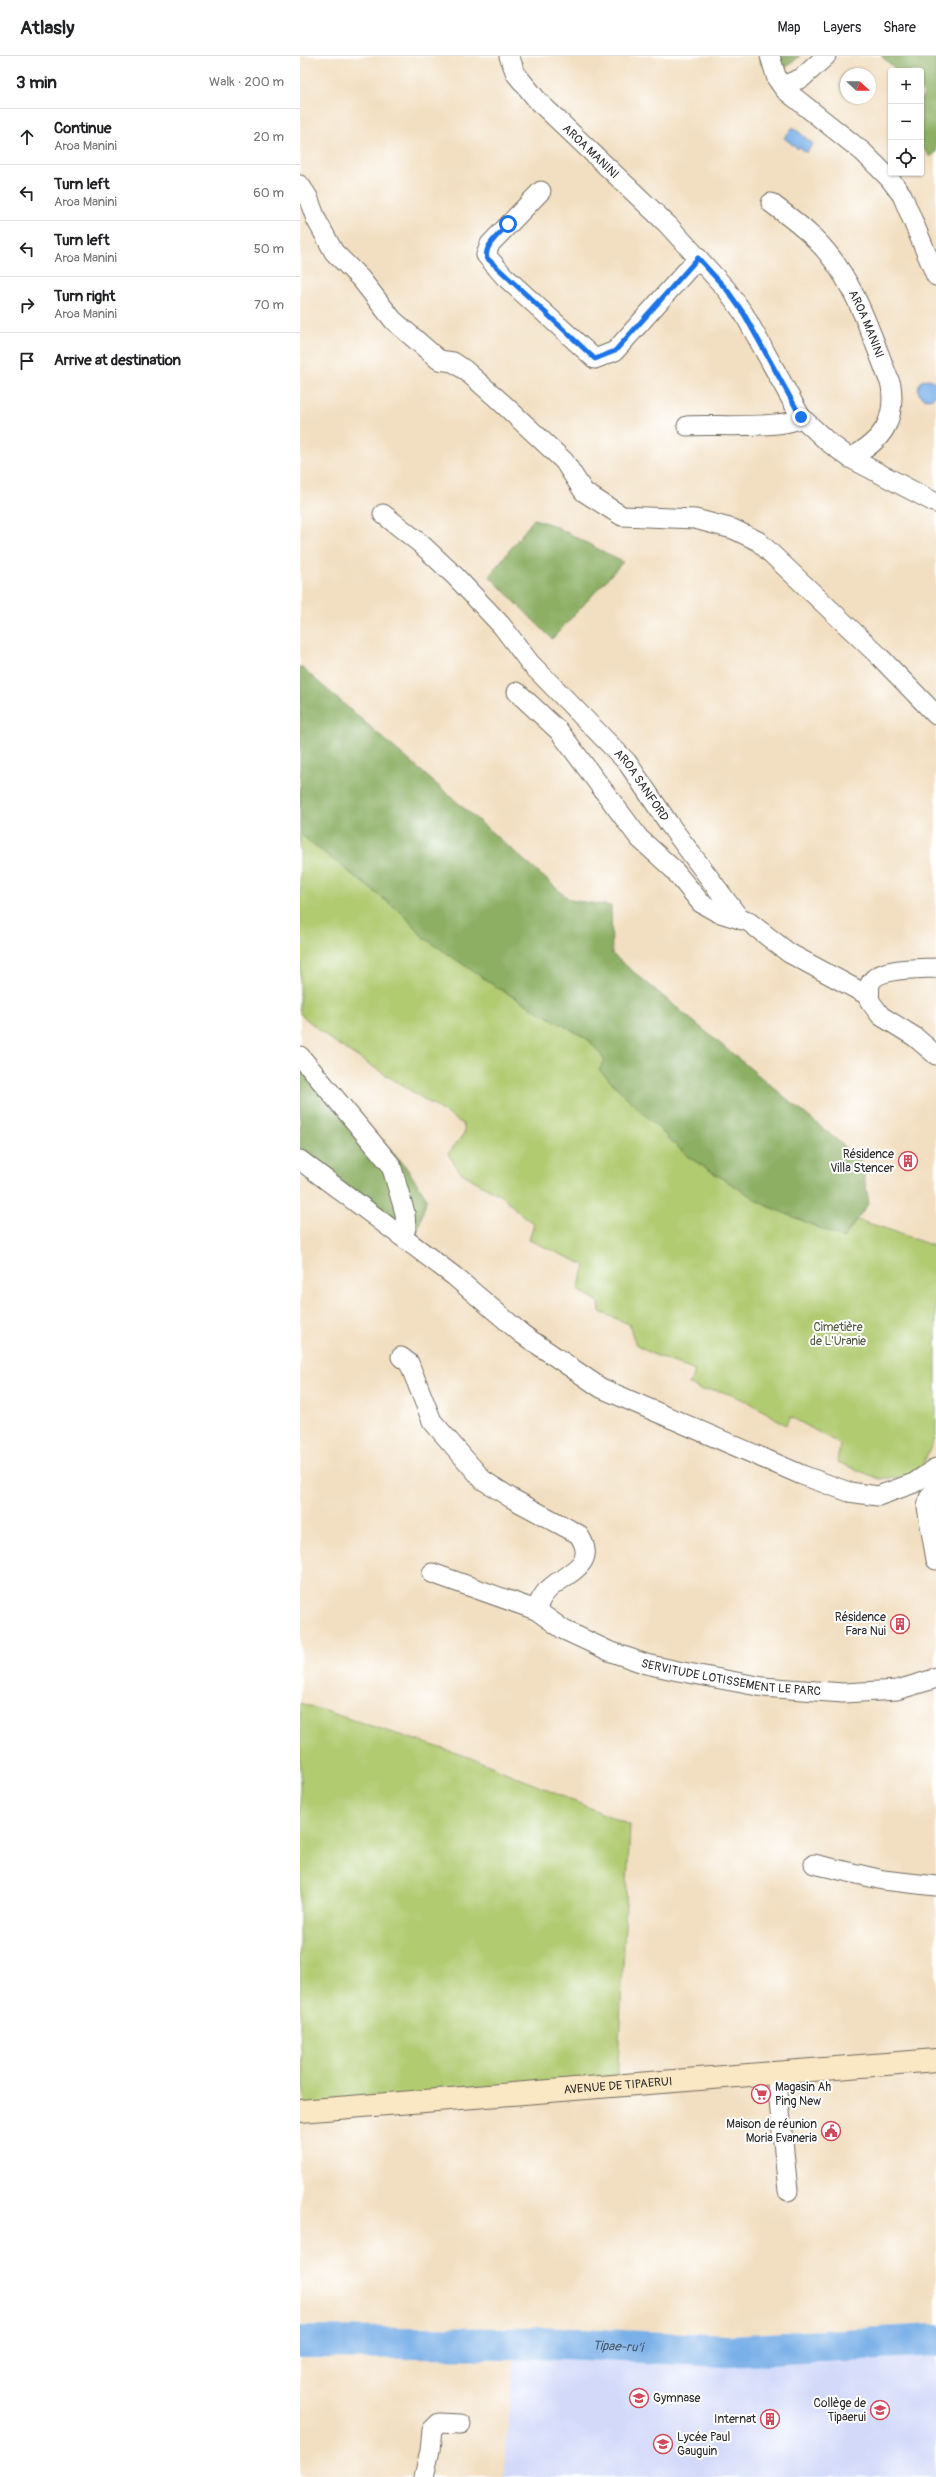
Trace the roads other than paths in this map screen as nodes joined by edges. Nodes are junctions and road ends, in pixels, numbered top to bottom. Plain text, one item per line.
1 (509, 56) edge
2 (770, 56) edge
3 (826, 56) edge
4 (782, 86) junction
5 (300, 185) edge
6 (541, 191) dead end
7 (771, 203) dead end
8 (698, 258) junction
9 (936, 276) edge
10 (801, 417) junction
11 (687, 426) dead end
12 (850, 458) junction
13 (936, 503) edge
14 (383, 514) dead end
15 (517, 692) dead end
16 (936, 715) edge
17 (740, 919) junction
18 (936, 968) edge
19 (870, 996) junction
20 (936, 1055) edge
21 (300, 1056) edge
22 (300, 1160) edge
23 (403, 1236) junction
24 (401, 1356) dead end
25 (936, 1468) edge
26 (936, 1487) edge
27 (936, 1560) edge
28 (432, 1573) dead end
29 (536, 1610) junction
30 (936, 1677) edge
31 (814, 1864) dead end
32 (936, 1886) edge
33 (936, 2060) edge
34 (776, 2072) junction
35 (300, 2111) edge
36 (788, 2190) dead end
37 (461, 2424) dead end
38 (424, 2477) edge

1 - 8 street, AROA MANINI
2 - 4 street
3 - 4 street
4 - 9 street
5 - 16 street
6 - 8 street
7 - 12 street, AROA MANINI
8 - 10 street, AROA MANINI
10 - 11 street
10 - 12 street, AROA MANINI
12 - 13 street, AROA MANINI
14 - 17 street, AROA SANFORD
15 - 17 street
17 - 19 street
18 - 19 street
19 - 20 street
21 - 23 street
22 - 23 street
23 - 25 street
24 - 29 street
26 - 27 street
28 - 29 street, SERVITUDE LOTISSEMENT LE PARC
29 - 30 street, SERVITUDE LOTISSEMENT LE PARC
31 - 32 street
33 - 34 main road, AVENUE DE TIPAERUI
34 - 35 main road, AVENUE DE TIPAERUI
34 - 36 street
37 - 38 street

